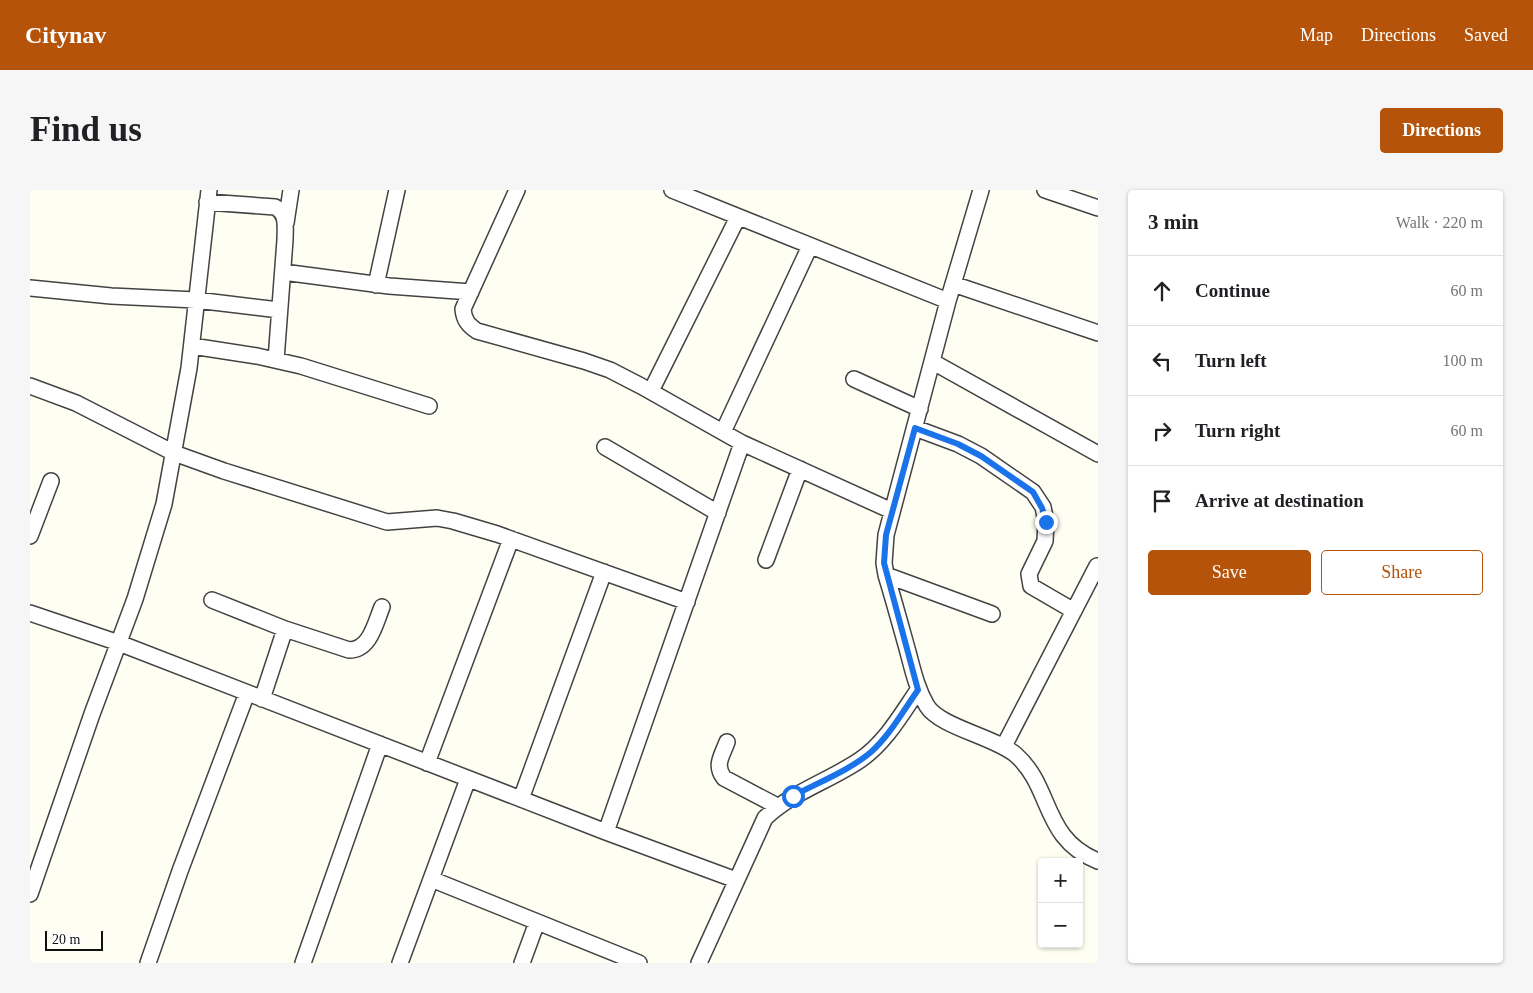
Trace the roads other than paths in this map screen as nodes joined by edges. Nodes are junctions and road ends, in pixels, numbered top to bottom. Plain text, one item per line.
1 (291, 190) edge
2 (397, 190) edge
3 (517, 190) edge
4 (672, 190) edge
5 (981, 190) edge
6 (1045, 190) edge
7 (208, 196) edge
8 (1098, 208) edge
9 (738, 217) junction
10 (286, 223) junction
11 (810, 246) junction
12 (283, 272) junction
13 (953, 284) junction
14 (376, 285) junction
15 (30, 288) edge
16 (471, 292) junction
17 (196, 300) junction
18 (948, 302) junction
19 (279, 310) junction
20 (1098, 332) edge
21 (192, 346) junction
22 (276, 360) junction
23 (933, 362) junction
24 (854, 379) dead end
25 (30, 386) edge
26 (651, 391) junction
27 (429, 406) dead end
28 (920, 409) junction
29 (915, 428) junction
30 (723, 432) junction
31 (742, 443) junction
32 (605, 447) dead end
33 (174, 453) junction
34 (1098, 454) edge
35 (800, 469) junction
36 (51, 481) dead end
37 (892, 511) junction
38 (718, 512) junction
39 (30, 536) edge
40 (511, 539) junction
41 (766, 560) dead end
42 (1097, 566) edge
43 (604, 572) junction
44 (886, 575) junction
45 (212, 600) dead end
46 (687, 602) junction
47 (382, 607) dead end
48 (1074, 611) junction
49 (30, 613) edge
50 (992, 614) dead end
51 (285, 629) junction
52 (119, 643) junction
53 (918, 690) junction
54 (247, 693) junction
55 (262, 698) junction
56 (728, 742) dead end
57 (380, 744) junction
58 (1004, 746) junction
59 (427, 763) junction
60 (468, 779) junction
61 (521, 799) junction
62 (777, 806) junction
63 (606, 832) junction
64 (1098, 860) edge
65 (431, 879) junction
66 (736, 880) junction
67 (30, 894) edge
68 (537, 922) junction
69 (148, 963) edge
70 (303, 963) edge
71 (400, 963) edge
72 (522, 963) edge
73 (639, 963) edge
74 (699, 963) edge

1 - 10 street
2 - 14 street
3 - 16 street
4 - 9 street
5 - 13 street
6 - 8 street
7 - 10 street
7 - 17 street
9 - 11 street
9 - 26 street
10 - 12 street
11 - 18 street
11 - 30 street
12 - 14 street
12 - 19 street
13 - 18 street
13 - 20 street
14 - 16 street
15 - 17 street
16 - 26 street
17 - 19 street
17 - 21 street
18 - 23 street
19 - 22 street
21 - 22 street
21 - 33 street
22 - 27 street
23 - 28 street
23 - 34 street
24 - 28 street
25 - 33 street
26 - 30 street
28 - 29 street
29 - 37 street
29 - 48 street
30 - 31 street
31 - 35 street
31 - 38 street
32 - 38 street
33 - 40 street
33 - 52 street
35 - 37 street
35 - 41 street
36 - 39 street
37 - 44 street
38 - 46 street
40 - 43 street
40 - 59 street
42 - 48 street
43 - 46 street
43 - 61 street
44 - 50 street
44 - 53 street
45 - 51 street
46 - 63 street
47 - 51 street
48 - 58 street
49 - 52 street
51 - 55 street
52 - 54 street
52 - 67 street
53 - 58 street
53 - 62 street
54 - 55 street
54 - 69 street
55 - 57 street
56 - 62 street
57 - 59 street
57 - 70 street
58 - 64 street
59 - 60 street
60 - 61 street
60 - 65 street
61 - 63 street
62 - 66 street
63 - 66 street
65 - 68 street
65 - 71 street
66 - 74 street
68 - 72 street
68 - 73 street

